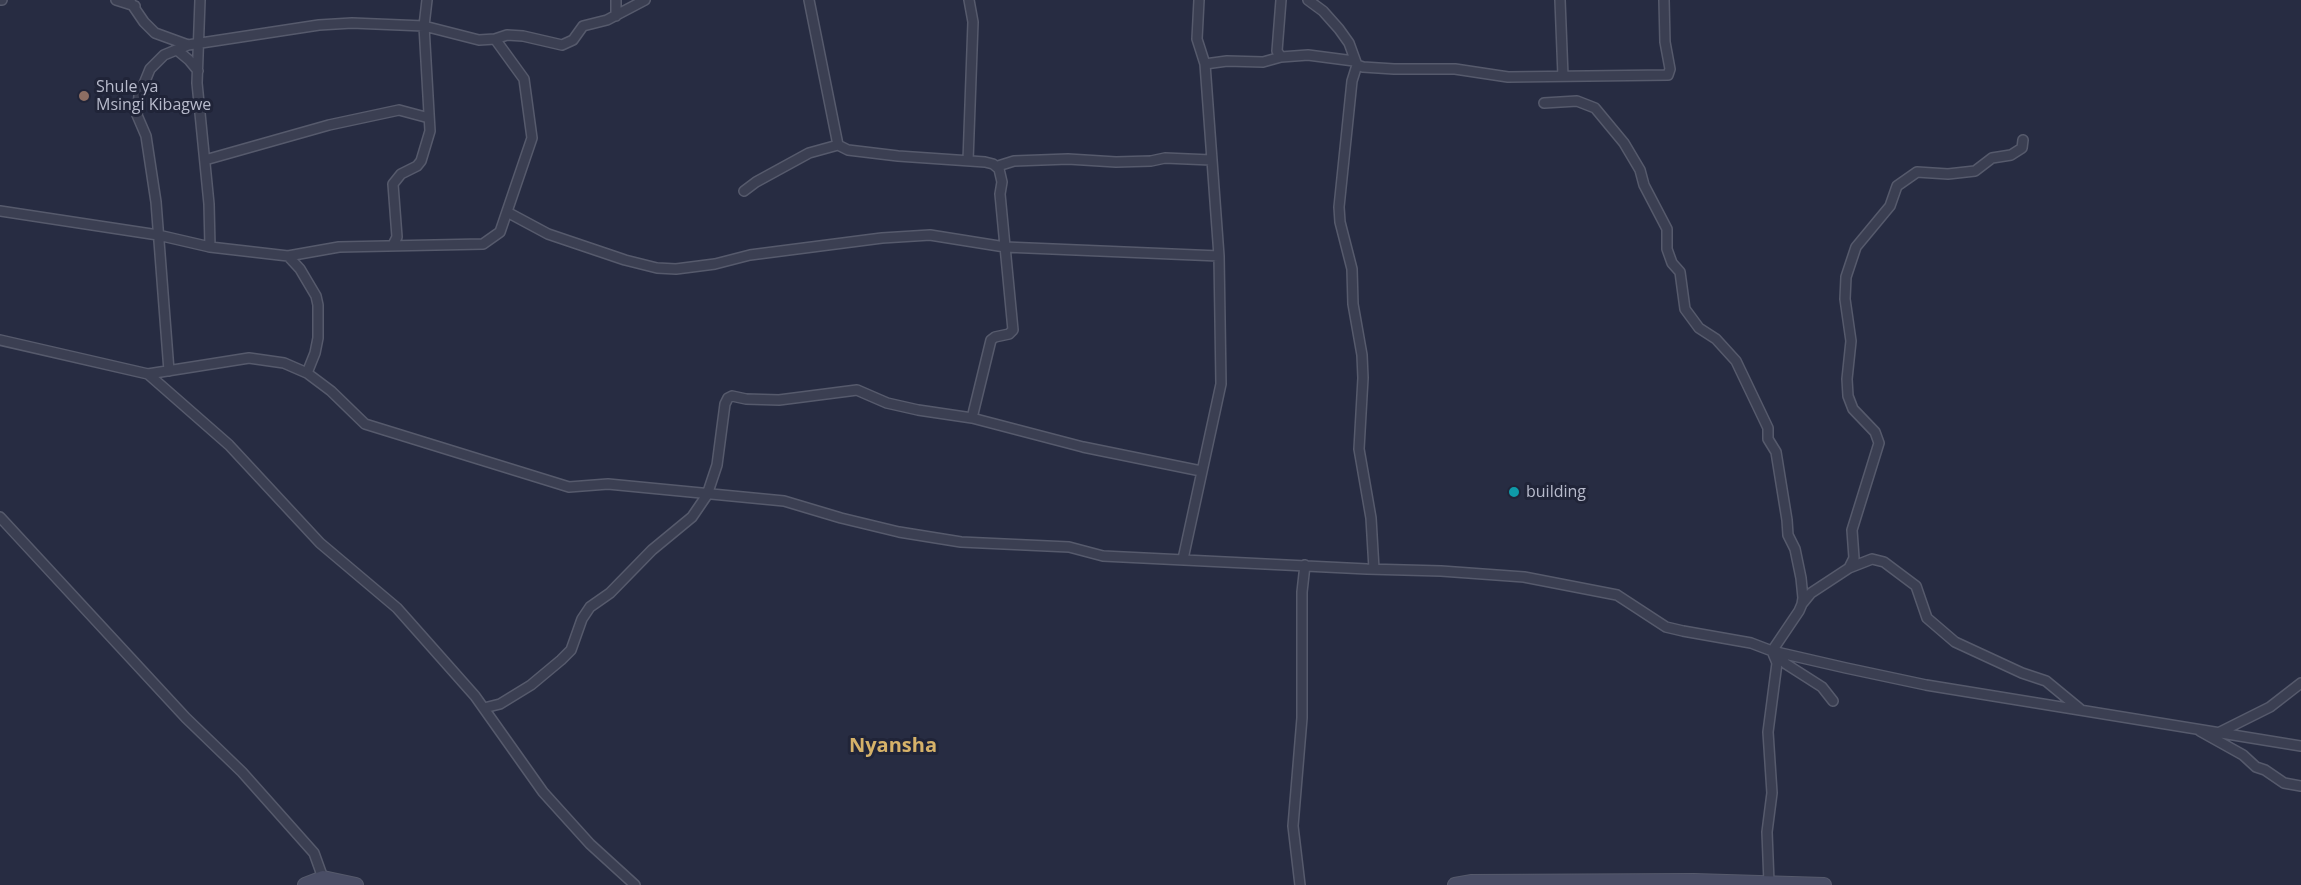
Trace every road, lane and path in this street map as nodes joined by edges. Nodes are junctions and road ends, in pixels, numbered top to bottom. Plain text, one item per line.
1 (116, 0) edge
2 (200, 0) edge
3 (427, 0) edge
4 (616, 0) edge
5 (645, 0) edge
6 (809, 0) edge
7 (969, 0) edge
8 (1199, 0) edge
9 (1281, 0) edge
10 (1308, 0) edge
11 (1560, 0) edge
12 (1664, 0) edge
13 (132, 3) edge
14 (616, 16) junction
15 (424, 26) junction
16 (495, 39) junction
17 (200, 44) junction
18 (188, 45) junction
19 (177, 50) junction
20 (1281, 57) junction
21 (1355, 63) junction
22 (1205, 64) junction
23 (198, 71) junction
24 (1563, 76) junction
25 (1544, 103) dead end
26 (429, 118) junction
27 (2023, 140) dead end
28 (838, 145) junction
29 (205, 160) junction
30 (1211, 160) junction
31 (968, 161) junction
32 (998, 166) junction
33 (744, 191) dead end
34 (0, 211) edge
35 (507, 212) junction
36 (158, 235) junction
37 (393, 245) junction
38 (210, 247) junction
39 (1005, 247) junction
40 (288, 256) junction
41 (1219, 256) junction
42 (0, 340) edge
43 (169, 372) junction
44 (307, 373) junction
45 (148, 374) junction
46 (972, 418) junction
47 (1201, 471) junction
48 (707, 495) junction
49 (0, 517) edge
50 (1183, 559) junction
51 (1305, 565) junction
52 (1849, 568) junction
53 (1374, 569) junction
54 (1802, 604) junction
55 (1772, 651) junction
56 (2301, 682) edge
57 (1833, 701) dead end
58 (484, 708) junction
59 (2082, 710) junction
60 (2195, 728) junction
61 (2220, 732) junction
62 (2301, 746) edge
63 (2301, 786) edge
64 (323, 878) junction
65 (1635, 883) edge
66 (1769, 883) junction
67 (305, 885) edge
68 (356, 885) edge
69 (635, 885) edge
70 (1300, 885) edge
71 (1455, 885) edge
72 (1824, 885) edge

1 - 13 street
2 - 17 street
3 - 15 street
4 - 14 street
5 - 14 street
6 - 28 street
7 - 31 street
8 - 22 street
9 - 20 street
10 - 21 street
11 - 24 street
12 - 24 street
13 - 18 street
14 - 16 street
15 - 16 street
15 - 17 street
15 - 26 street
16 - 35 street
17 - 18 street
17 - 23 street
18 - 19 street
19 - 23 street
19 - 36 street
20 - 21 street
20 - 22 street
21 - 24 street
21 - 53 street
22 - 30 street
23 - 29 street
25 - 54 street
26 - 29 street
26 - 37 street
27 - 52 street
28 - 31 street
28 - 33 street
29 - 38 street
30 - 32 street
30 - 41 street
31 - 32 street
32 - 39 street
34 - 36 street
35 - 37 street
35 - 39 street
36 - 38 street
36 - 43 street
37 - 40 street
38 - 40 street
39 - 41 street
39 - 46 street
40 - 44 street
41 - 47 street
42 - 45 street
43 - 44 street
43 - 45 street
44 - 48 street
45 - 58 street
46 - 47 street
46 - 48 street
47 - 50 street
48 - 50 street
48 - 58 street
49 - 64 street
50 - 51 street
51 - 53 street
51 - 70 street
52 - 54 street
52 - 59 street
53 - 55 street
54 - 55 street
55 - 57 street
55 - 59 street
55 - 66 street
56 - 61 street
58 - 69 street
59 - 60 street
60 - 61 street
60 - 63 street
61 - 62 street
64 - 67 street
64 - 68 street
65 - 66 street
65 - 71 street
66 - 72 street

